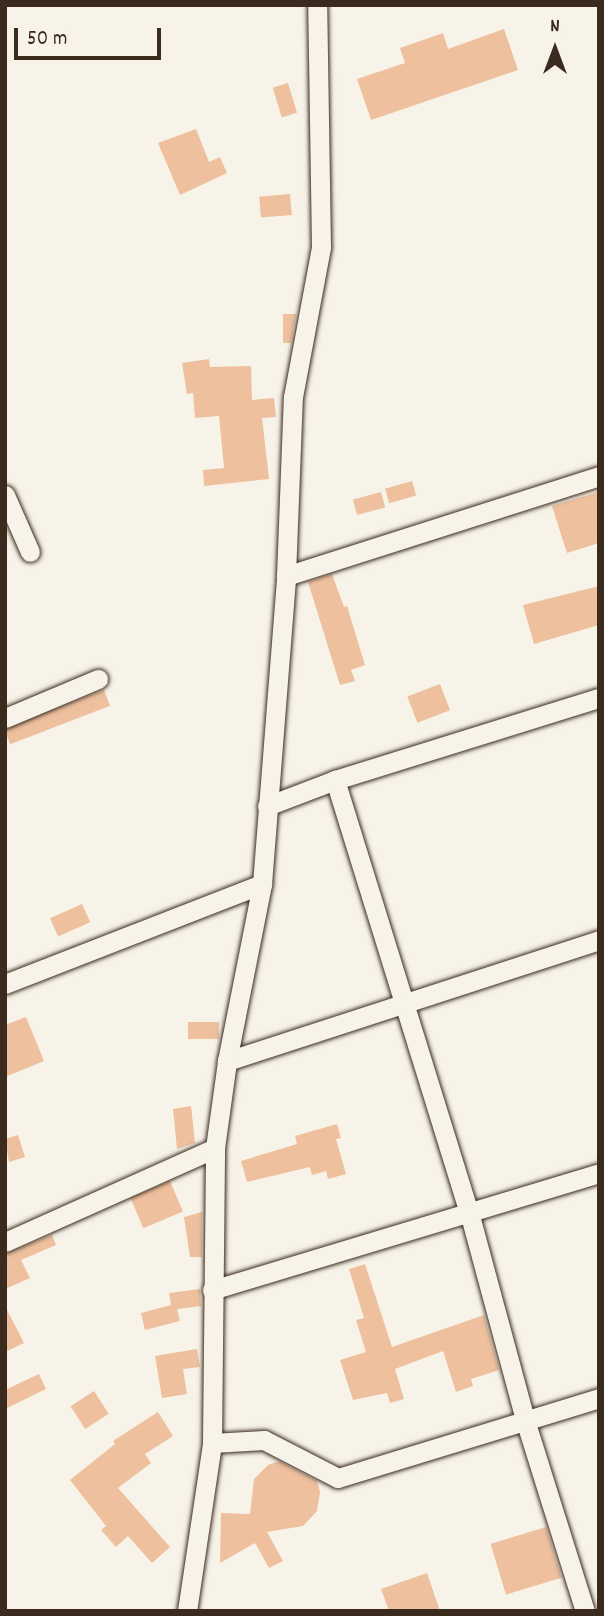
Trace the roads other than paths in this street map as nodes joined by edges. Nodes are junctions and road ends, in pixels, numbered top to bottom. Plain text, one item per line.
1 (317, 5) edge
2 (599, 475) edge
3 (5, 495) edge
4 (30, 552) dead end
5 (286, 576) junction
6 (98, 678) dead end
7 (599, 698) edge
8 (5, 718) edge
9 (335, 780) junction
10 (267, 806) junction
11 (262, 884) junction
12 (599, 940) edge
13 (5, 984) edge
14 (405, 1005) junction
15 (227, 1061) junction
16 (215, 1148) junction
17 (599, 1173) edge
18 (469, 1212) junction
19 (5, 1242) edge
20 (212, 1290) junction
21 (599, 1398) edge
22 (525, 1420) junction
23 (212, 1443) junction
24 (187, 1611) edge
25 (585, 1611) edge

1 - 5 street
2 - 5 street
3 - 4 street
5 - 10 street
6 - 8 street
7 - 9 street
9 - 10 street
9 - 14 street
10 - 11 street
11 - 13 street
11 - 15 street
12 - 14 street
14 - 15 street
14 - 18 street
15 - 16 street
16 - 19 street
16 - 20 street
17 - 18 street
18 - 20 street
18 - 22 street
20 - 23 street
21 - 22 street
22 - 23 street
22 - 25 street
23 - 24 street

